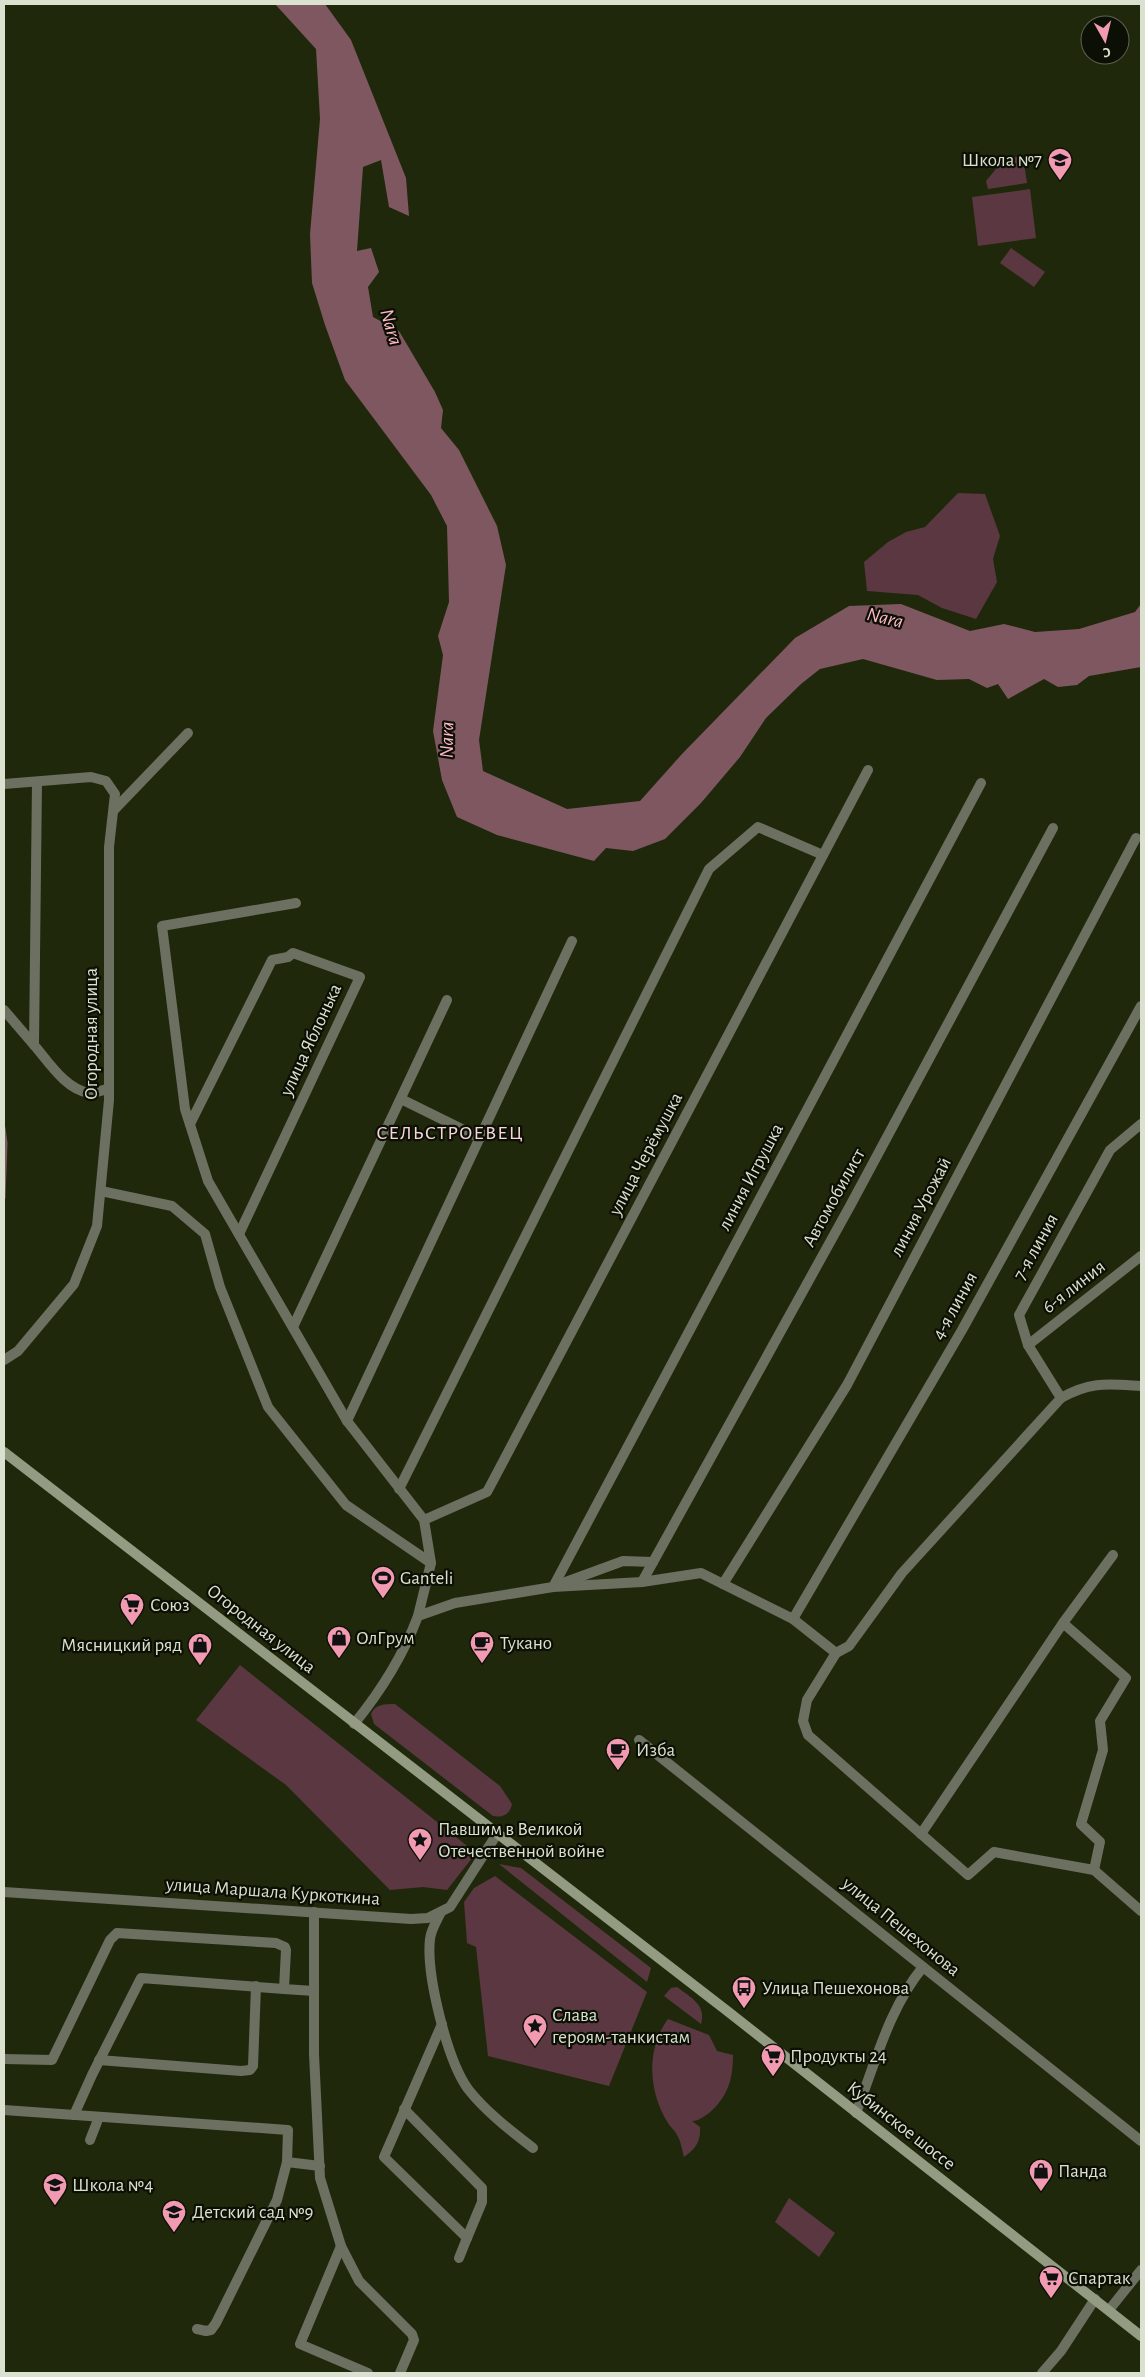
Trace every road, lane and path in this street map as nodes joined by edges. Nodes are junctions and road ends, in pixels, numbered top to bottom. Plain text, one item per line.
1 (188, 734) dead end
2 (868, 770) dead end
3 (38, 782) junction
4 (981, 783) dead end
5 (4, 784) edge
6 (114, 810) junction
7 (1053, 828) dead end
8 (1136, 838) dead end
9 (823, 855) junction
10 (296, 903) dead end
11 (572, 941) dead end
12 (447, 1000) dead end
13 (1141, 1006) edge
14 (4, 1010) edge
15 (34, 1045) junction
16 (108, 1089) junction
17 (401, 1098) junction
18 (190, 1124) junction
19 (1141, 1124) edge
20 (480, 1138) junction
21 (101, 1191) junction
22 (239, 1234) junction
23 (1141, 1256) edge
24 (293, 1327) junction
25 (1028, 1345) junction
26 (4, 1360) edge
27 (1141, 1386) edge
28 (1060, 1398) junction
29 (347, 1421) junction
30 (4, 1452) edge
31 (399, 1489) junction
32 (424, 1520) junction
33 (1113, 1556) dead end
34 (653, 1562) junction
35 (431, 1563) junction
36 (642, 1582) junction
37 (723, 1584) junction
38 (553, 1587) junction
39 (418, 1616) junction
40 (793, 1619) junction
41 (1063, 1623) junction
42 (836, 1653) junction
43 (354, 1724) junction
44 (640, 1740) dead end
45 (497, 1834) junction
46 (921, 1834) junction
47 (1094, 1870) junction
48 (4, 1892) edge
49 (1141, 1911) edge
50 (314, 1912) junction
51 (440, 1914) junction
52 (922, 1967) junction
53 (256, 1986) junction
54 (284, 1989) junction
55 (314, 1991) junction
56 (442, 2024) junction
57 (4, 2059) edge
58 (99, 2060) junction
59 (404, 2109) junction
60 (4, 2110) edge
61 (856, 2114) junction
62 (74, 2115) junction
63 (99, 2117) junction
64 (90, 2140) dead end
65 (1141, 2141) edge
66 (533, 2148) dead end
67 (287, 2162) junction
68 (320, 2166) junction
69 (467, 2238) junction
70 (341, 2246) junction
71 (459, 2258) dead end
72 (1141, 2270) edge
73 (1095, 2299) junction
74 (1109, 2310) junction
75 (197, 2328) dead end
76 (1141, 2336) edge
77 (368, 2373) edge
78 (400, 2373) edge
79 (1042, 2373) edge

1 - 6 street
2 - 9 street, улица Черёмушка
3 - 5 street, Огородная улица
3 - 6 street, Огородная улица
3 - 15 street
4 - 38 street, линия Игрушка
6 - 16 street, Огородная улица
7 - 34 street, Автомобилист
8 - 37 street, линия Урожай
9 - 31 street
9 - 32 street, улица Черёмушка
10 - 18 street
11 - 20 street
12 - 17 street
13 - 40 street, 4-я линия
14 - 15 street
15 - 16 street
16 - 21 street, Огородная улица
17 - 20 street
17 - 24 street
18 - 22 street
18 - 22 street, улица Яблонька
19 - 25 street, 7-я линия
20 - 29 street
21 - 26 street, Огородная улица
21 - 35 street
22 - 24 street
23 - 25 street, 6-я линия
24 - 29 street
25 - 28 street, 7-я линия
27 - 28 street
28 - 42 street
29 - 31 street
30 - 43 main road, Огородная улица
31 - 32 street
32 - 35 street
33 - 41 street
34 - 36 street, Автомобилист
34 - 38 street
35 - 39 street
36 - 37 street
36 - 38 street
37 - 40 street
38 - 39 street
39 - 43 street
40 - 42 street
41 - 46 street
41 - 47 street
42 - 46 street
43 - 45 main road, Огородная улица
44 - 52 street, улица Пешехонова
45 - 51 street
45 - 61 main road, Кубинское шоссе
46 - 47 street
47 - 49 street
48 - 50 street, улица Маршала Куркоткина
50 - 51 street, улица Маршала Куркоткина
50 - 55 street
51 - 56 street
52 - 61 street
52 - 65 street, улица Пешехонова
53 - 54 street
53 - 58 street
53 - 58 street
54 - 55 street
54 - 57 street
55 - 68 street
56 - 59 street
56 - 66 street
58 - 62 street
59 - 69 street
59 - 69 street
60 - 62 street
61 - 73 main road, Кубинское шоссе
62 - 63 street
63 - 64 street
63 - 67 street
67 - 68 street
67 - 75 street
68 - 70 street
69 - 71 street
70 - 77 street
70 - 78 street
72 - 74 street
73 - 74 main road, Кубинское шоссе
73 - 79 street
74 - 76 main road, Кубинское шоссе

